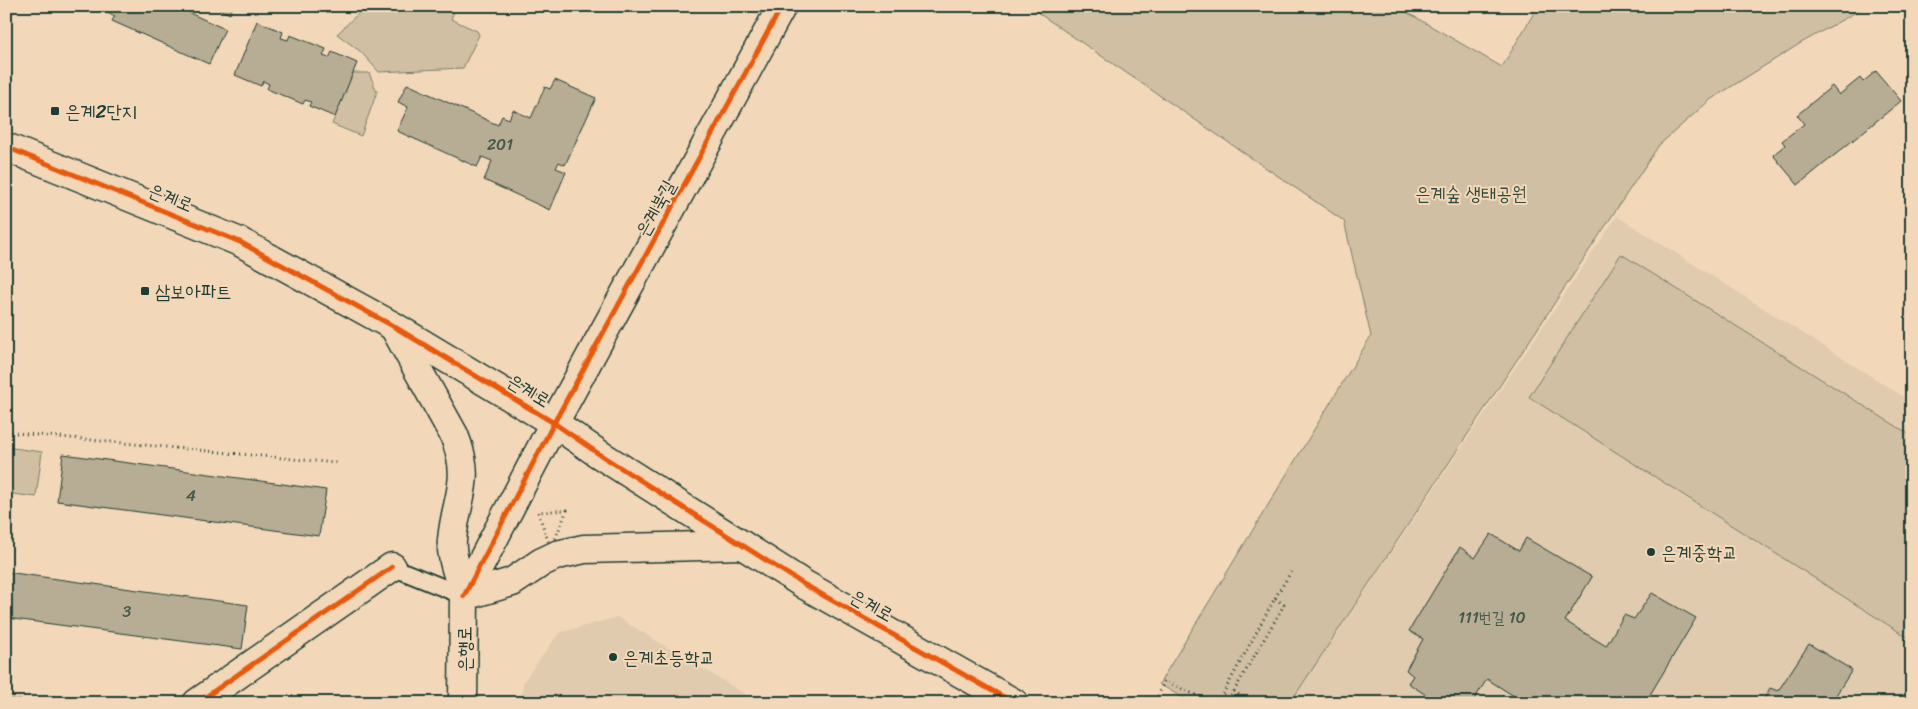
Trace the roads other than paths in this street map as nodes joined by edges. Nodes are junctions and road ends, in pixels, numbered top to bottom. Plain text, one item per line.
1 (782, 6) edge
2 (6, 147) edge
3 (393, 326) junction
4 (554, 423) junction
5 (742, 545) junction
6 (392, 567) joint
7 (464, 596) junction
8 (197, 703) edge
9 (463, 703) edge
10 (1014, 703) edge

1 - 4 street, 은계북길
2 - 3 street, 은계로
3 - 4 street, 은계로
3 - 7 street
4 - 5 street, 은계로
4 - 7 street, 은계북길
5 - 7 street
5 - 10 street, 은계로
6 - 7 lane
6 - 8 street
7 - 9 street, 은행로

